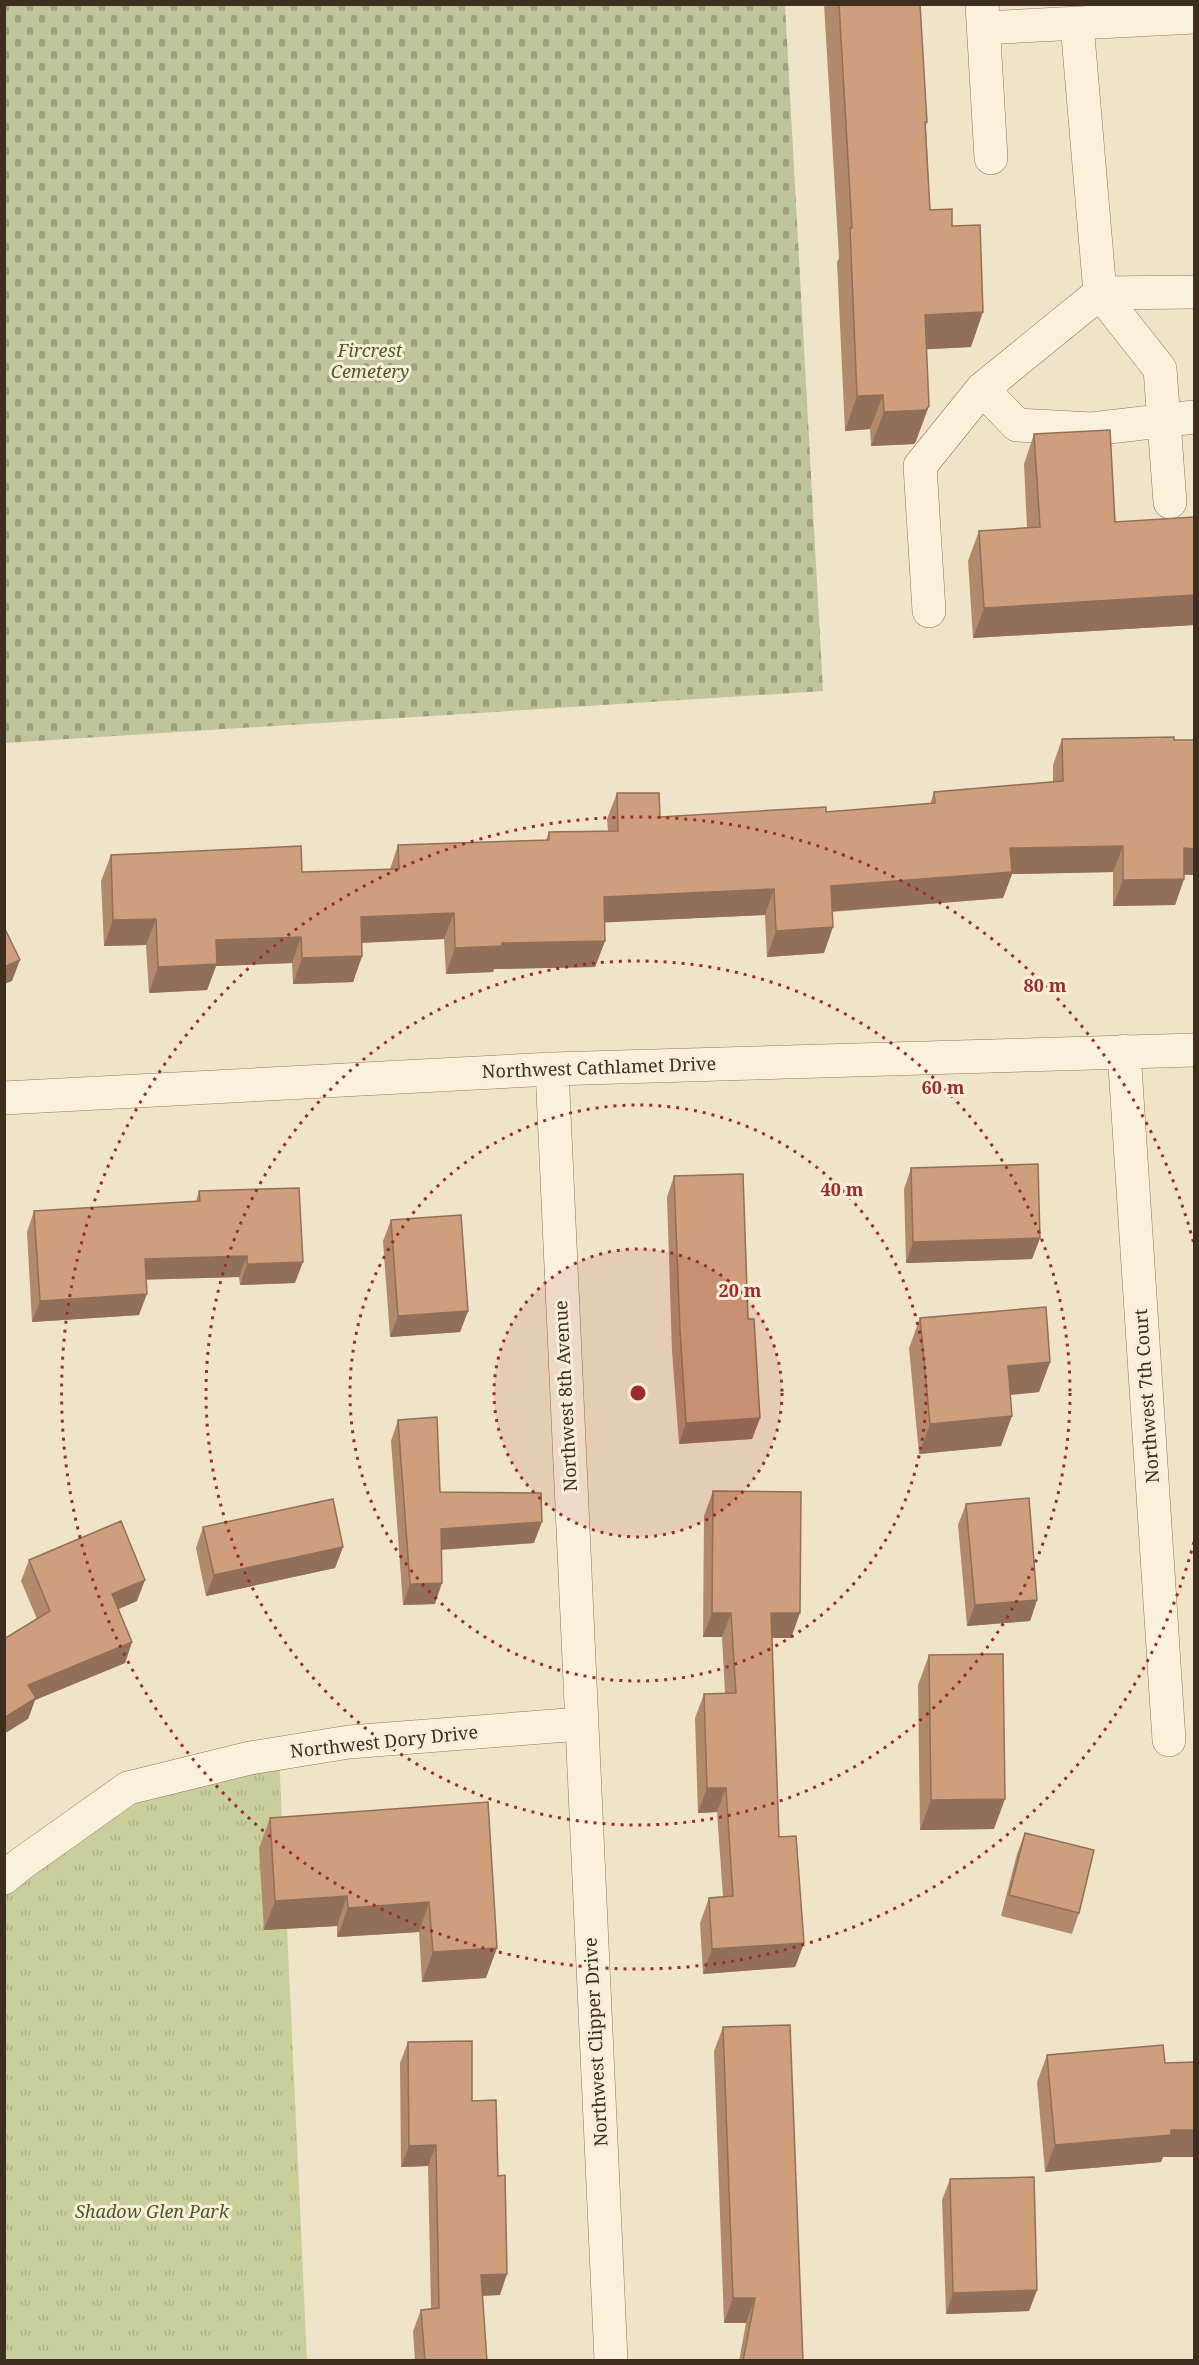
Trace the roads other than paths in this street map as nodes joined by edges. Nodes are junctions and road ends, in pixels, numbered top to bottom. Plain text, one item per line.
1 (983, 16) edge
2 (1194, 17) edge
3 (1077, 24) junction
4 (991, 158) dead end
5 (1194, 292) edge
6 (1100, 293) junction
7 (982, 389) junction
8 (1180, 418) edge
9 (1170, 502) dead end
10 (929, 611) dead end
11 (1194, 1050) edge
12 (1124, 1051) junction
13 (552, 1069) junction
14 (4, 1098) edge
15 (580, 1724) junction
16 (1169, 1740) dead end
17 (4, 1878) edge
18 (611, 2361) edge

1 - 3 street
1 - 4 street
2 - 3 street
3 - 6 street
5 - 6 street
6 - 7 street
6 - 8 street
7 - 8 street
7 - 10 street
8 - 9 street
11 - 12 street, Northwest Cathlamet Drive
12 - 13 street, Northwest Cathlamet Drive
12 - 16 street, Northwest 7th Court
13 - 14 street, Northwest Cathlamet Drive
13 - 15 street, Northwest 8th Avenue
15 - 17 street, Northwest Dory Drive
15 - 18 street, Northwest Clipper Drive

